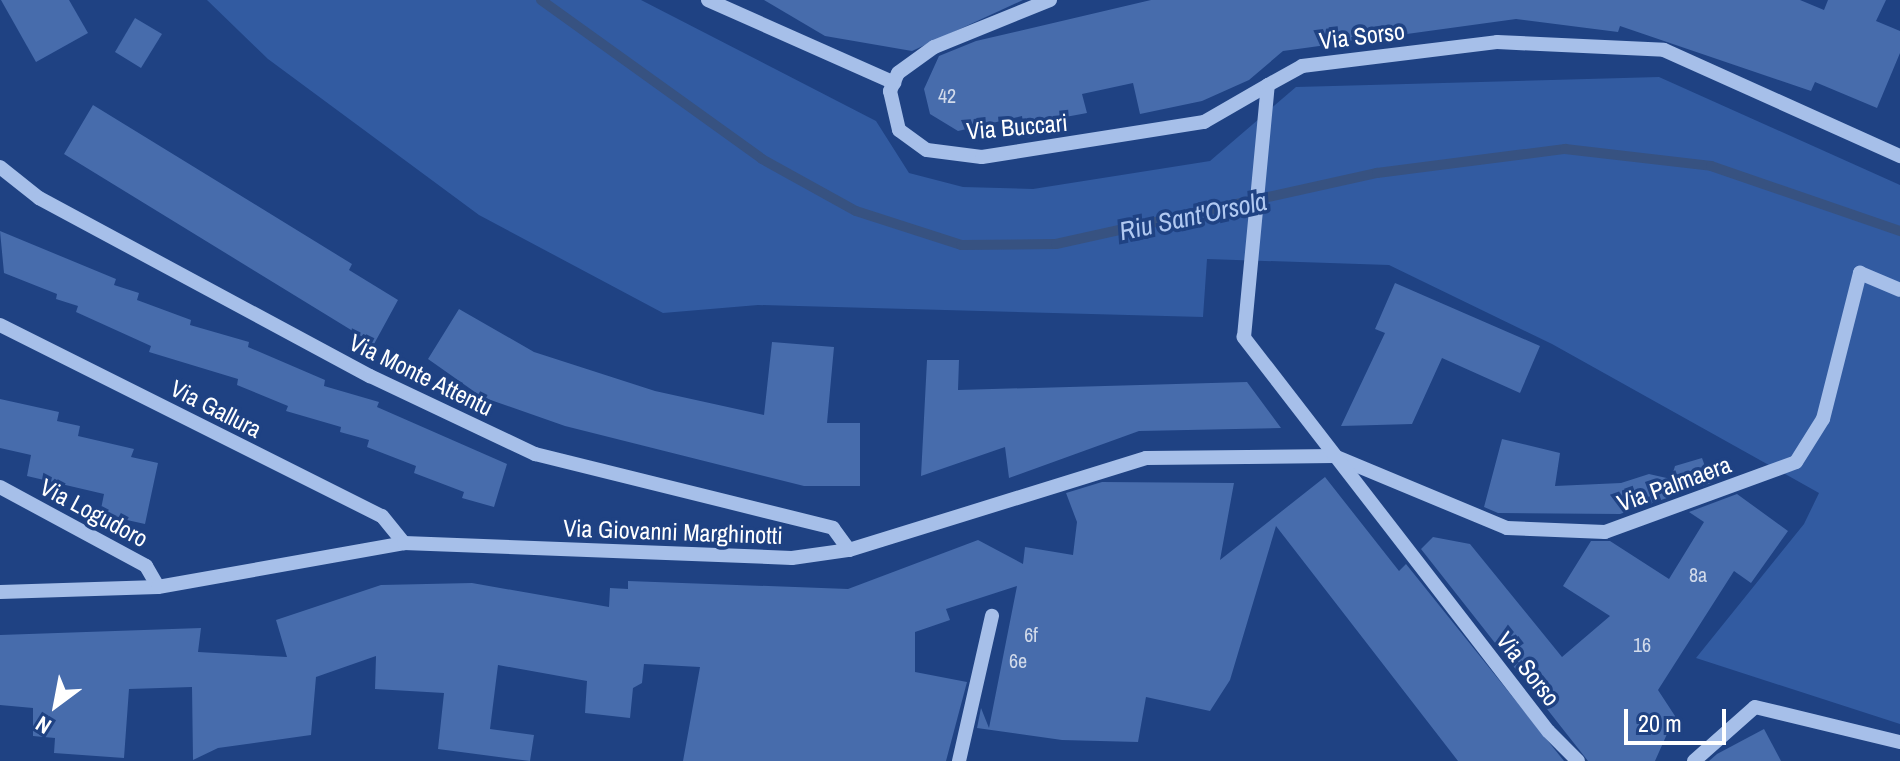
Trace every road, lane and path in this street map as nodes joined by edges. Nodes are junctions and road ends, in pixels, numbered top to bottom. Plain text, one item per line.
1 (708, 0) edge
2 (1050, 0) edge
3 (894, 83) junction
4 (1268, 85) junction
5 (1900, 156) edge
6 (0, 167) edge
7 (1900, 290) edge
8 (0, 325) edge
9 (1334, 456) junction
10 (0, 487) edge
11 (404, 543) junction
12 (849, 550) junction
13 (158, 587) junction
14 (0, 592) edge
15 (992, 616) dead end
16 (1900, 742) edge
17 (959, 761) edge
18 (1578, 761) edge
19 (1694, 761) edge

1 - 3 street
2 - 3 street
3 - 4 street, Via Buccari
4 - 5 street, Via Sorso
4 - 9 street, Via Sorso
6 - 12 street, Via Monte Attentu
7 - 9 street, Via Palmaera
8 - 11 street, Via Gallura
9 - 12 street, Via Giovanni Marghinotti
9 - 18 street, Via Sorso
10 - 13 street, Via Logudoro
11 - 12 street, Via Giovanni Marghinotti
11 - 13 street, Via Giovanni Marghinotti
13 - 14 street, Via Giovanni Marghinotti
15 - 17 street
16 - 19 street

